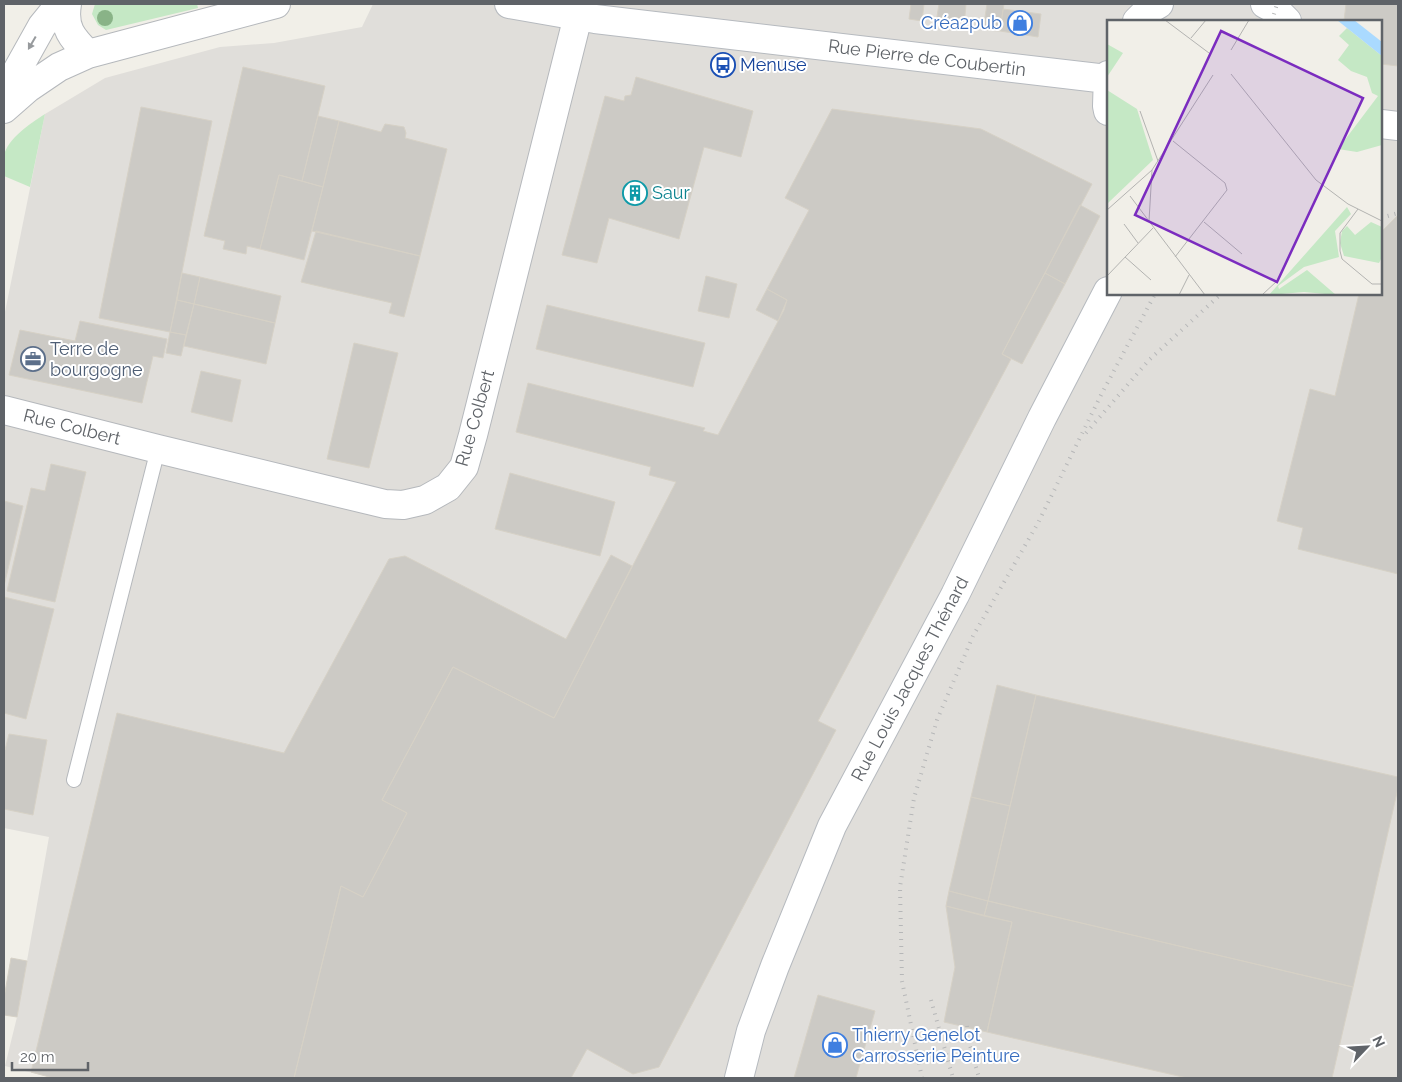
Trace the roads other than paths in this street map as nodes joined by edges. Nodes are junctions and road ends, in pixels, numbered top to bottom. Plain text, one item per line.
1 (60, 4) edge
2 (67, 4) edge
3 (276, 4) edge
4 (509, 4) edge
5 (1159, 4) edge
6 (1265, 4) edge
7 (578, 16) junction
8 (1138, 20) edge
9 (1286, 20) edge
10 (88, 54) junction
11 (1107, 77) edge
12 (4, 94) edge
13 (4, 109) edge
14 (1382, 124) edge
15 (1398, 126) edge
16 (1107, 293) edge
17 (4, 410) edge
18 (158, 449) junction
19 (74, 780) dead end
20 (740, 1078) edge

1 -> 12 main road
2 - 10 main road
3 - 10 main road
4 - 7 main road, Rue Pierre de Coubertin
5 - 8 main road
6 - 9 main road
7 - 11 main road, Rue Pierre de Coubertin
7 - 18 main road, Rue Colbert
10 - 13 main road
14 - 15 main road
16 - 20 main road, Rue Louis Jacques Thénard
17 - 18 main road, Rue Colbert
18 - 19 lane

